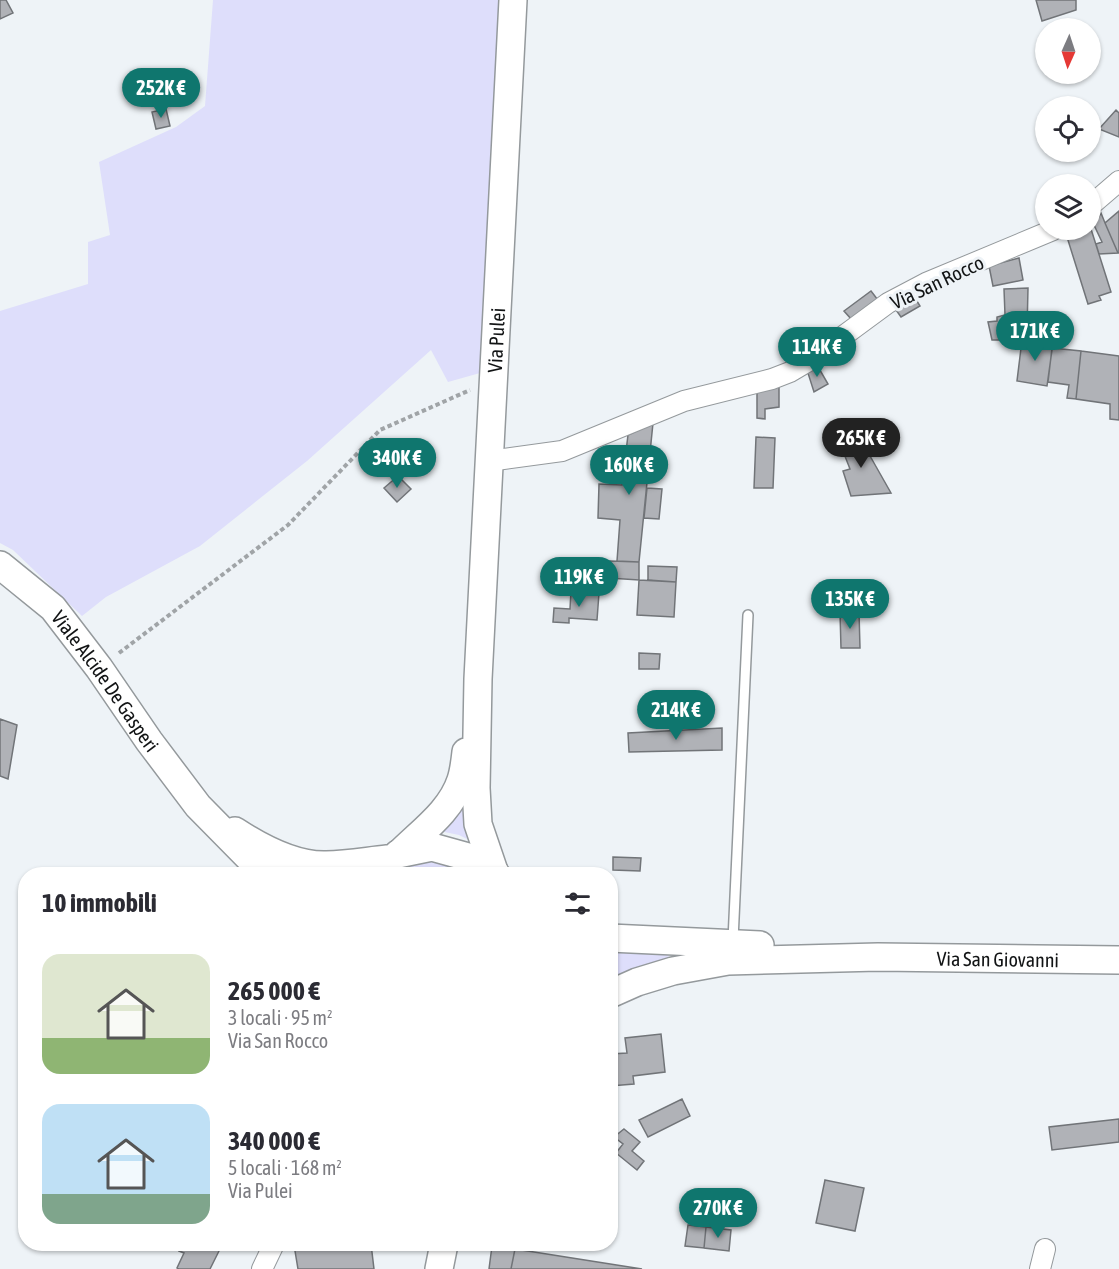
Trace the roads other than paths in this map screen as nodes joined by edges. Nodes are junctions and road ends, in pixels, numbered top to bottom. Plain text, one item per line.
1 (513, 0) edge
2 (1119, 182) edge
3 (1101, 197) edge
4 (1035, 238) edge
5 (489, 461) junction
6 (0, 565) edge
7 (748, 615) dead end
8 (478, 679) junction
9 (198, 806) junction
10 (386, 862) edge
11 (258, 867) edge
12 (485, 867) edge
13 (493, 867) edge
14 (618, 938) edge
15 (733, 943) junction
16 (878, 957) junction
17 (1119, 960) edge
18 (618, 990) edge
19 (1045, 1249) dead end
20 (271, 1251) edge
21 (434, 1251) edge
22 (442, 1251) edge
23 (262, 1269) edge
24 (437, 1269) edge
25 (1040, 1269) edge

1 - 5 main road, Via Pulei
2 - 3 street
4 - 5 street, Via San Rocco
5 - 8 main road, Via Pulei
6 - 9 main road, Viale Alcide De Gasperi
7 - 15 lane
8 - 10 main road
8 - 13 main road
9 - 10 main road
9 - 11 main road
10 - 12 main road
14 - 15 main road
15 - 16 main road
16 - 17 main road, Via San Giovanni
16 - 18 main road
19 - 25 street
20 - 23 street
21 - 24 main road
22 - 24 main road

